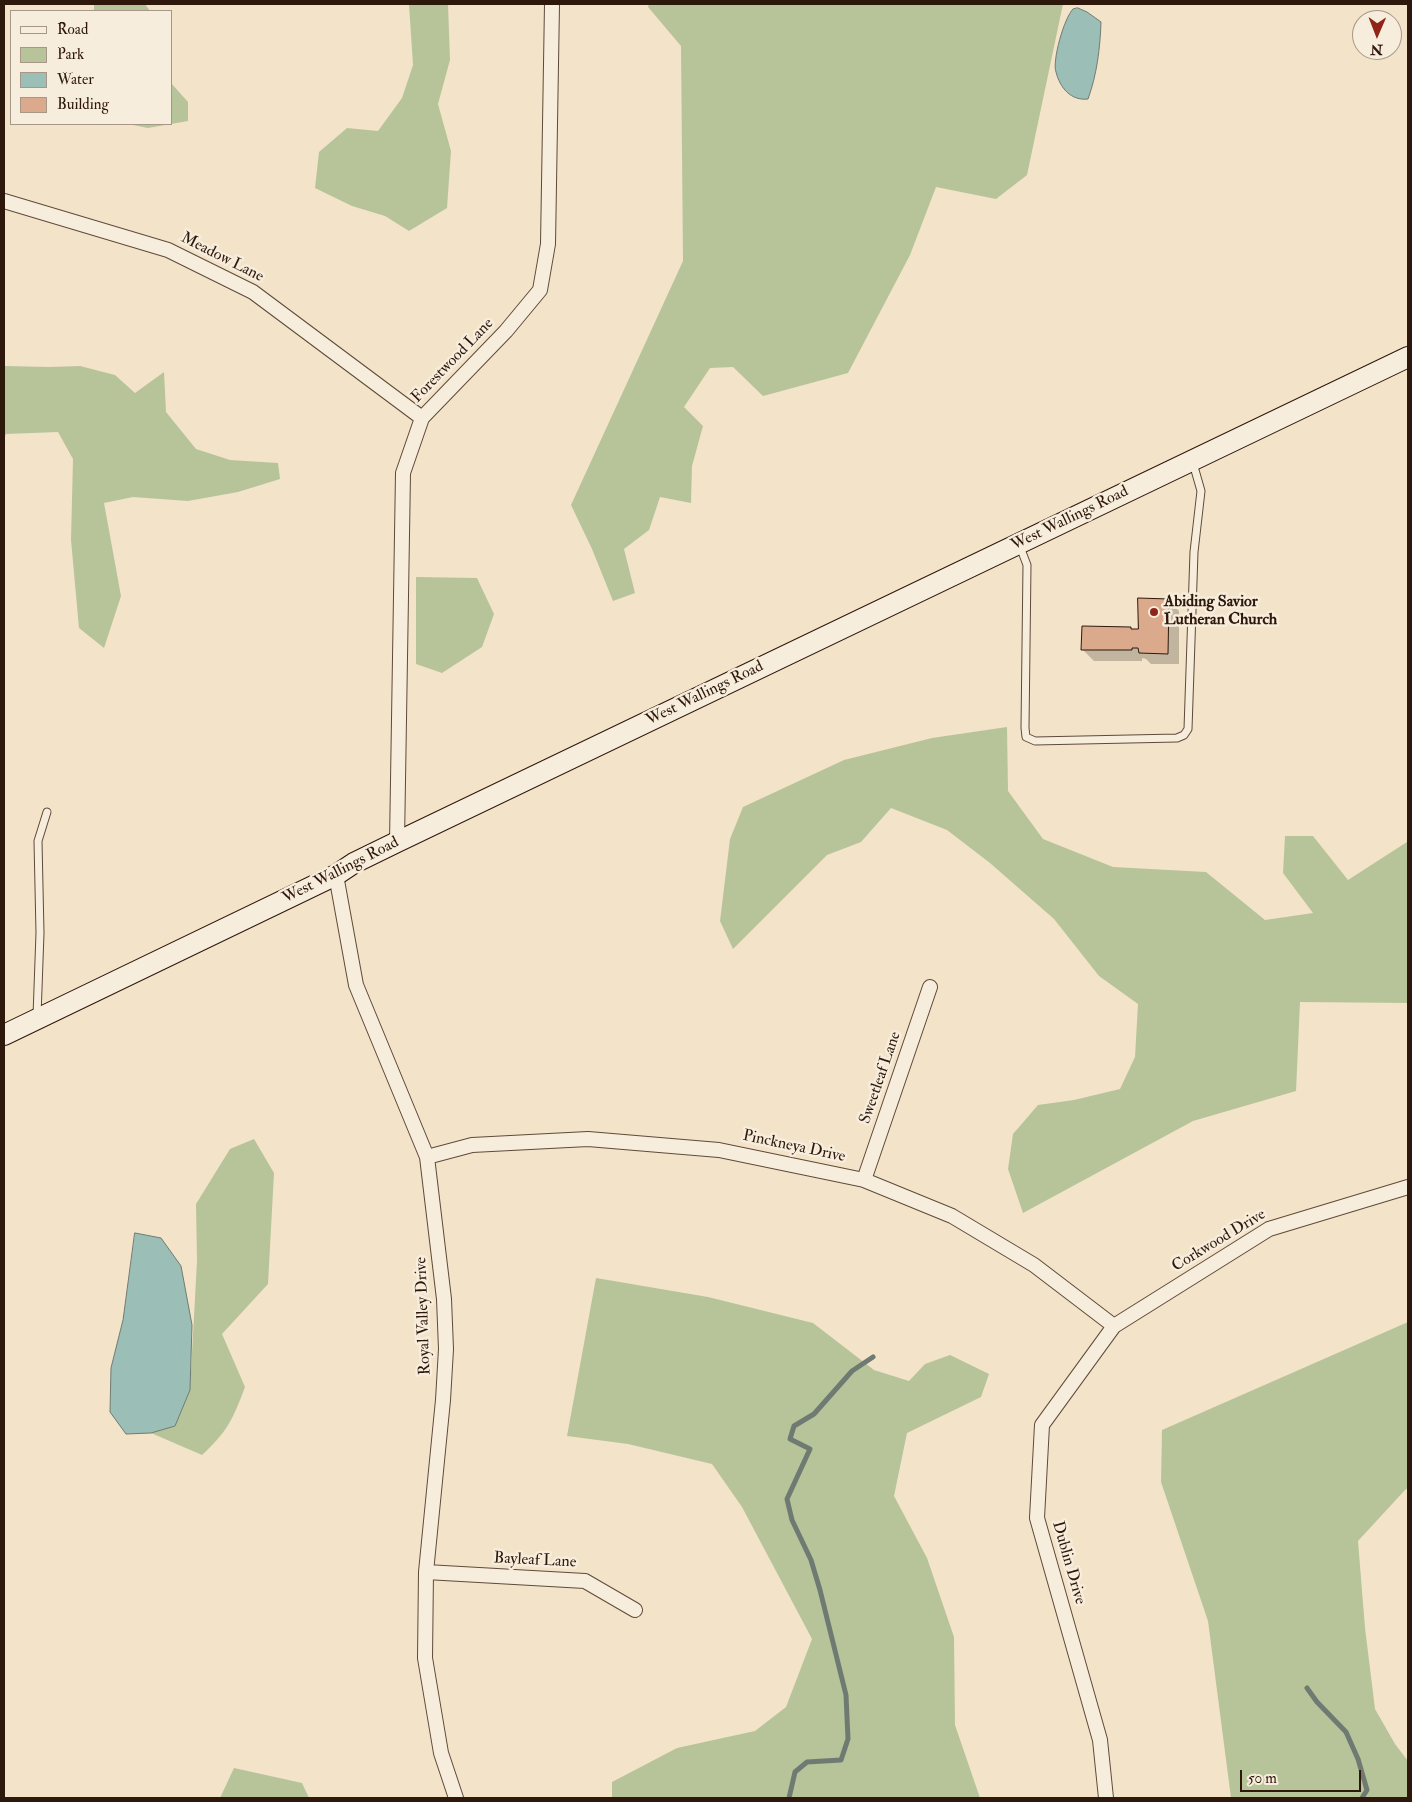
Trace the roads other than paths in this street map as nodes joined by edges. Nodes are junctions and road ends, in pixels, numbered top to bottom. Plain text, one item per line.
1 (552, 4) edge
2 (4, 200) edge
3 (1408, 357) edge
4 (422, 418) junction
5 (1192, 461) junction
6 (1018, 544) junction
7 (47, 812) dead end
8 (397, 842) junction
9 (336, 875) junction
10 (930, 987) dead end
11 (37, 1019) junction
12 (4, 1035) edge
13 (428, 1157) junction
14 (864, 1180) junction
15 (1408, 1187) edge
16 (1114, 1326) junction
17 (426, 1572) junction
18 (635, 1610) dead end
19 (456, 1798) edge
20 (1106, 1798) edge

1 - 4 street, Forestwood Lane
2 - 4 street, Meadow Lane
3 - 5 street, West Wallings Road
4 - 8 street, Forestwood Lane
5 - 6 street, West Wallings Road
5 - 6 lane
6 - 8 street, West Wallings Road
7 - 11 lane
8 - 9 street, West Wallings Road
9 - 11 street, West Wallings Road
9 - 13 street, Royal Valley Drive
10 - 14 street, Sweetleaf Lane
11 - 12 street, West Wallings Road
13 - 14 street, Pinckneya Drive
13 - 17 street, Royal Valley Drive
14 - 16 street, Pinckneya Drive
15 - 16 street, Corkwood Drive
16 - 20 street, Dublin Drive
17 - 18 street, Bayleaf Lane
17 - 19 street, Royal Valley Drive

